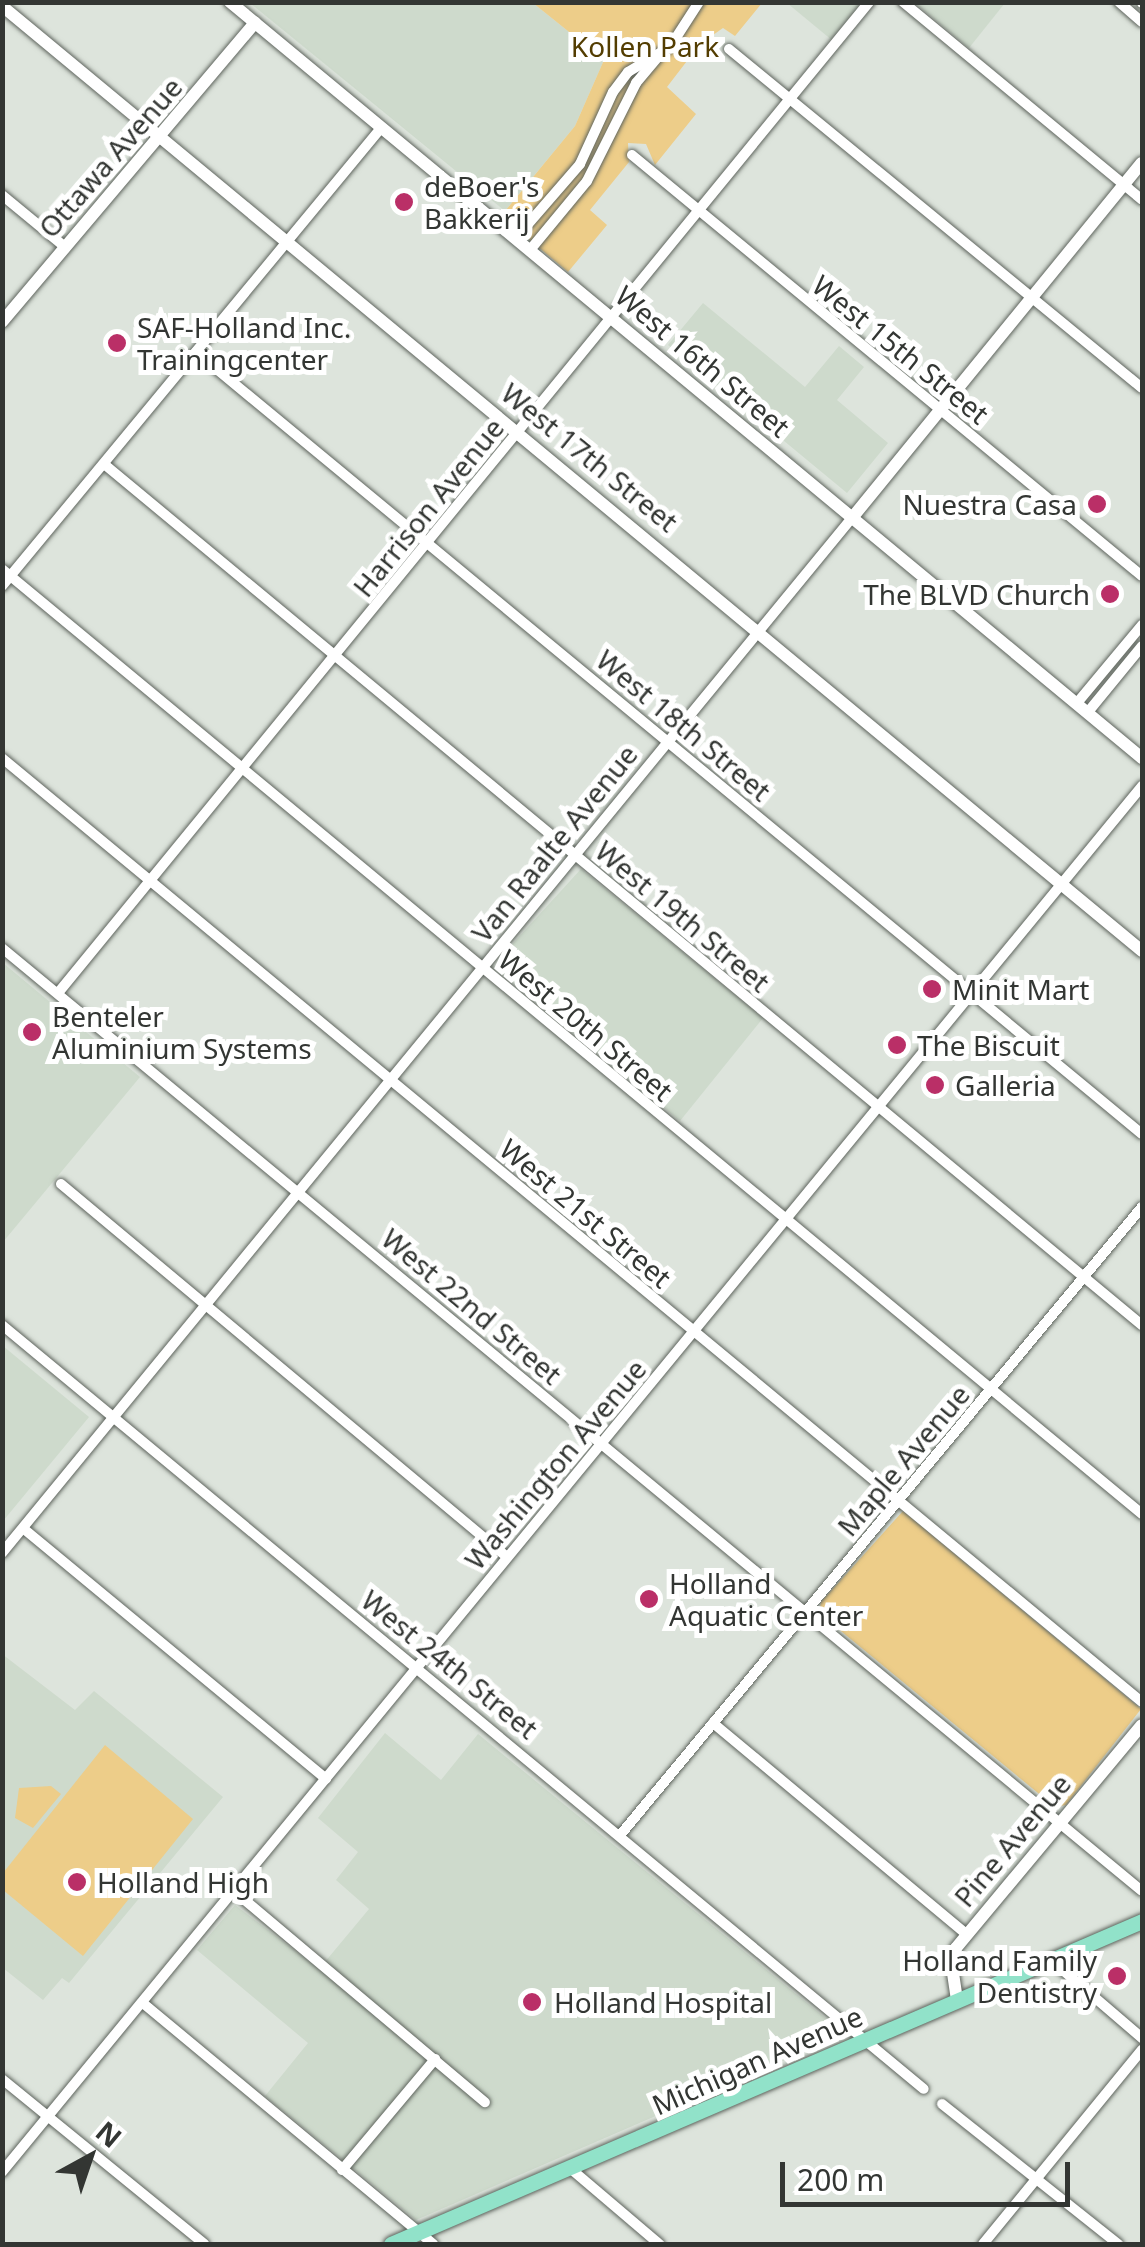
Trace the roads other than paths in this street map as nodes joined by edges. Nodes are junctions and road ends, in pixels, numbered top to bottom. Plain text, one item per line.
1 (230, 2) edge
2 (699, 2) edge
3 (870, 2) edge
4 (903, 2) edge
5 (1119, 2) edge
6 (2, 6) edge
7 (1142, 22) edge
8 (255, 24) junction
9 (729, 49) dead end
10 (659, 55) junction
11 (791, 100) junction
12 (381, 128) junction
13 (160, 138) junction
14 (632, 155) dead end
15 (1142, 163) edge
16 (1124, 185) junction
17 (2, 195) edge
18 (1142, 200) edge
19 (700, 212) junction
20 (516, 238) junction
21 (288, 240) junction
22 (66, 247) junction
23 (530, 250) junction
24 (1032, 298) junction
25 (613, 317) junction
26 (2, 322) edge
27 (196, 352) junction
28 (1142, 388) edge
29 (940, 410) junction
30 (519, 431) junction
31 (104, 464) junction
32 (852, 518) junction
33 (428, 543) junction
34 (7, 572) edge
35 (1142, 576) edge
36 (2, 586) edge
37 (1142, 625) edge
38 (760, 628) junction
39 (1142, 646) edge
40 (335, 656) junction
41 (1082, 708) junction
42 (669, 742) junction
43 (2, 758) edge
44 (1142, 758) edge
45 (243, 768) junction
46 (1142, 786) edge
47 (575, 855) junction
48 (151, 880) junction
49 (1062, 883) junction
50 (2, 948) edge
51 (1142, 951) edge
52 (482, 968) junction
53 (58, 993) junction
54 (971, 993) junction
55 (392, 1080) junction
56 (878, 1107) junction
57 (1142, 1134) edge
58 (61, 1184) dead end
59 (300, 1192) junction
60 (1142, 1207) edge
61 (786, 1220) junction
62 (1084, 1278) junction
63 (208, 1305) junction
64 (2, 1325) edge
65 (1142, 1325) edge
66 (694, 1333) junction
67 (993, 1389) junction
68 (115, 1418) junction
69 (601, 1444) junction
70 (898, 1501) junction
71 (1142, 1514) edge
72 (24, 1528) junction
73 (2, 1554) edge
74 (507, 1557) junction
75 (806, 1610) junction
76 (417, 1667) junction
77 (1142, 1702) edge
78 (713, 1723) junction
79 (1142, 1725) edge
80 (326, 1779) junction
81 (1061, 1822) junction
82 (621, 1834) junction
83 (1142, 1890) edge
84 (234, 1891) junction
85 (1142, 1921) edge
86 (966, 1934) junction
87 (1050, 1960) junction
88 (957, 2000) junction
89 (144, 2004) junction
90 (1142, 2038) edge
91 (868, 2039) junction
92 (1142, 2050) edge
93 (435, 2059) junction
94 (2, 2078) edge
95 (924, 2090) dead end
96 (485, 2102) dead end
97 (942, 2104) dead end
98 (49, 2117) junction
99 (570, 2169) junction
100 (342, 2170) junction
101 (2, 2172) edge
102 (1038, 2178) junction
103 (418, 2232) junction
104 (204, 2244) edge
105 (391, 2244) edge
106 (433, 2244) edge
107 (659, 2244) edge
108 (982, 2244) edge
109 (1118, 2244) edge

1 - 8 street, West 16th Street
2 - 10 street
3 - 11 street, Harrison Avenue
4 - 16 street
5 - 7 street
6 - 13 street, West 17th Street
8 - 12 street, West 16th Street
8 - 13 street, Ottawa Avenue
9 - 11 street
10 - 20 street
10 - 23 street
11 - 19 street, Harrison Avenue
11 - 24 street
12 - 20 street, West 16th Street
12 - 21 street
13 - 21 street, West 17th Street
13 - 22 street, Ottawa Avenue
14 - 19 street, West 15th Street
15 - 16 street, Van Raalte Avenue
16 - 18 street
16 - 24 street, Van Raalte Avenue
17 - 22 street
19 - 25 street, Harrison Avenue
19 - 29 street, West 15th Street
20 - 23 street, West 16th Street
21 - 27 street
21 - 30 street, West 17th Street
22 - 26 street, Ottawa Avenue
23 - 25 street, West 16th Street
24 - 28 street
24 - 29 street, Van Raalte Avenue
25 - 30 street, Harrison Avenue
25 - 32 street, West 16th Street
27 - 31 street
27 - 33 street, West 18th Street
29 - 32 street, Van Raalte Avenue
29 - 35 street, West 15th Street
30 - 33 street, Harrison Avenue
30 - 38 street, West 17th Street
31 - 34 street
31 - 40 street, West 19th Street
32 - 38 street, Van Raalte Avenue
32 - 41 street, West 16th Street
33 - 40 street, Harrison Avenue
33 - 42 street, West 18th Street
34 - 36 street
34 - 45 street, West 20th Street
37 - 41 street
38 - 42 street, Van Raalte Avenue
38 - 49 street, West 17th Street
39 - 41 street
40 - 45 street, Harrison Avenue
40 - 47 street, West 19th Street
41 - 44 street, West 16th Street
42 - 47 street, Van Raalte Avenue
42 - 54 street, West 18th Street
43 - 48 street, West 21st Street
45 - 48 street, Harrison Avenue
45 - 52 street, West 20th Street
46 - 49 street, Washington Avenue
47 - 52 street, Van Raalte Avenue
47 - 56 street, West 19th Street
48 - 53 street, Harrison Avenue
48 - 55 street, West 21st Street
49 - 51 street, West 17th Street
49 - 54 street, Washington Avenue
50 - 53 street, West 22nd Street
52 - 55 street, Van Raalte Avenue
52 - 61 street, West 20th Street
53 - 59 street, West 22nd Street
54 - 56 street, Washington Avenue
54 - 57 street, West 18th Street
55 - 59 street, Van Raalte Avenue
55 - 66 street, West 21st Street
56 - 61 street, Washington Avenue
56 - 62 street, West 19th Street
58 - 63 street
59 - 63 street, Van Raalte Avenue
59 - 69 street, West 22nd Street
60 - 62 street, Maple Avenue
61 - 66 street, Washington Avenue
61 - 67 street, West 20th Street
62 - 65 street, West 19th Street
62 - 67 street, Maple Avenue
63 - 68 street, Van Raalte Avenue
63 - 74 street
64 - 68 street, West 24th Street
66 - 69 street, Washington Avenue
66 - 70 street, West 21st Street
67 - 70 street, Maple Avenue
67 - 71 street, West 20th Street
68 - 72 street, Van Raalte Avenue
68 - 76 street, West 24th Street
69 - 74 street, Washington Avenue
69 - 75 street, West 22nd Street
70 - 75 street, Maple Avenue
70 - 77 street, West 21st Street
72 - 73 street, Van Raalte Avenue
72 - 80 street
74 - 76 street, Washington Avenue
75 - 78 street, Maple Avenue
75 - 81 street, West 22nd Street
76 - 80 street, Washington Avenue
76 - 82 street, West 24th Street
78 - 82 street, Maple Avenue
78 - 86 street
79 - 81 street, Pine Avenue
80 - 84 street, Washington Avenue
81 - 83 street, West 22nd Street
81 - 86 street, Pine Avenue
82 - 91 street, West 24th Street
84 - 89 street, Washington Avenue
84 - 93 street
85 - 87 main road, Michigan Avenue
86 - 88 street, Pine Avenue
87 - 88 main road, Michigan Avenue
87 - 90 street
88 - 91 main road, Michigan Avenue
89 - 98 street, Washington Avenue
89 - 100 street
91 - 95 street, West 24th Street
91 - 99 main road, Michigan Avenue
92 - 102 street
93 - 96 street
93 - 100 street
94 - 98 street
97 - 102 street
98 - 101 street, Washington Avenue
98 - 104 street
99 - 103 main road, Michigan Avenue
99 - 107 street
100 - 103 street
102 - 108 street
102 - 109 street
103 - 105 main road, Michigan Avenue
103 - 106 street

